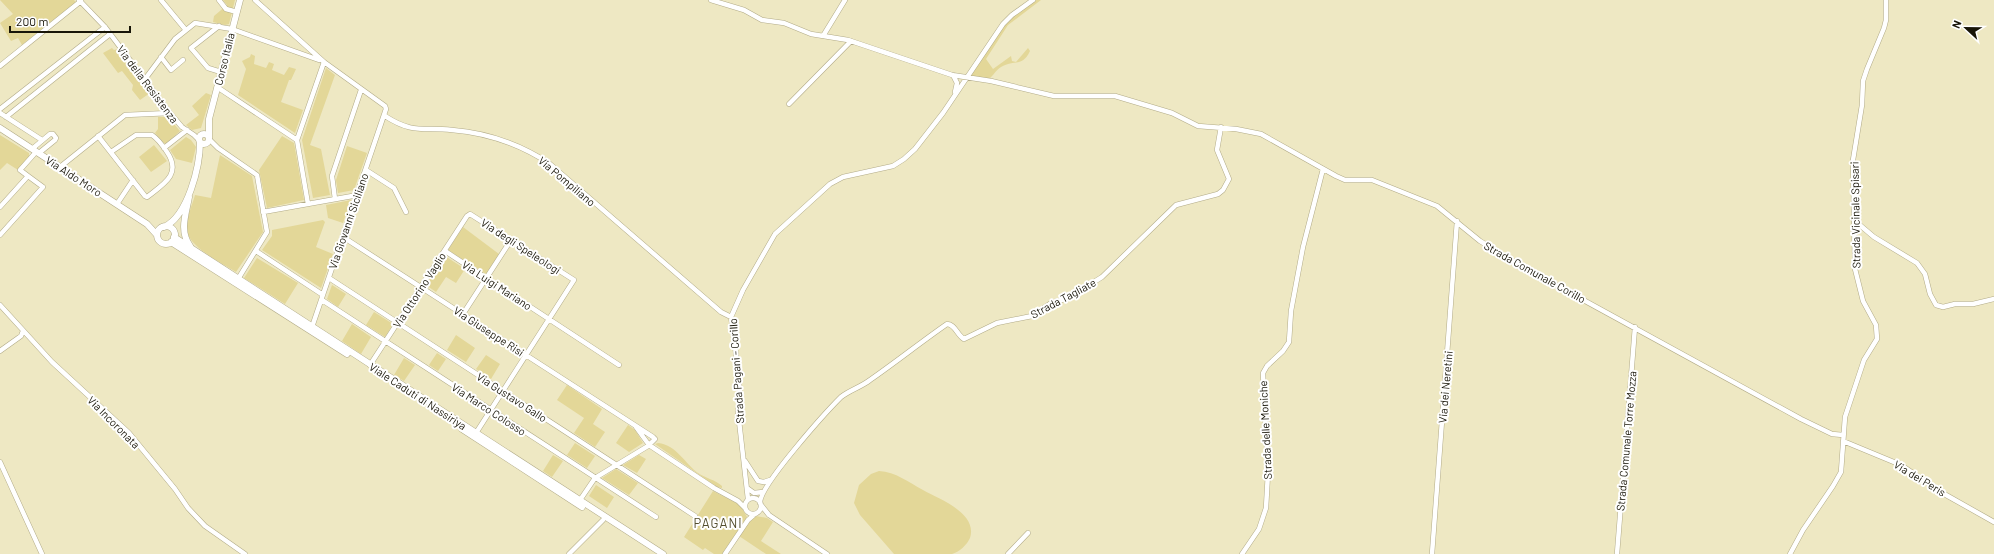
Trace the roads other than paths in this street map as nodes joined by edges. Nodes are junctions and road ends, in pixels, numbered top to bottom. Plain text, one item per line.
1 (162, 0) edge
2 (219, 0) edge
3 (240, 0) edge
4 (255, 0) edge
5 (711, 0) edge
6 (845, 0) edge
7 (1033, 0) edge
8 (1886, 0) edge
9 (80, 1) edge
10 (237, 12) junction
11 (219, 26) junction
12 (105, 27) junction
13 (185, 29) junction
14 (232, 29) junction
15 (110, 34) junction
16 (823, 36) junction
17 (851, 41) junction
18 (161, 57) junction
19 (61, 60) junction
20 (183, 60) dead end
21 (324, 62) junction
22 (0, 66) edge
23 (68, 68) junction
24 (221, 72) junction
25 (952, 75) junction
26 (967, 78) junction
27 (145, 79) junction
28 (28, 87) junction
29 (217, 87) junction
30 (361, 90) junction
31 (34, 95) junction
32 (952, 99) junction
33 (789, 104) dead end
34 (0, 109) edge
35 (0, 113) edge
36 (170, 114) junction
37 (385, 116) junction
38 (6, 117) junction
39 (1221, 127) junction
40 (0, 128) edge
41 (187, 130) junction
42 (98, 136) junction
43 (203, 139) junction
44 (42, 140) junction
45 (297, 140) junction
46 (164, 148) junction
47 (36, 151) junction
48 (112, 152) junction
49 (60, 167) junction
50 (1323, 169) junction
51 (366, 170) junction
52 (28, 176) junction
53 (133, 180) junction
54 (190, 194) junction
55 (358, 195) junction
56 (335, 199) junction
57 (117, 204) junction
58 (308, 204) junction
59 (0, 207) edge
60 (263, 212) junction
61 (406, 212) dead end
62 (467, 216) joint
63 (174, 220) junction
64 (1457, 221) junction
65 (1855, 221) junction
66 (147, 224) junction
67 (163, 228) junction
68 (0, 235) edge
69 (157, 235) junction
70 (173, 237) junction
71 (343, 237) junction
72 (511, 240) junction
73 (194, 250) junction
74 (256, 251) junction
75 (444, 251) junction
76 (329, 278) junction
77 (238, 279) junction
78 (487, 279) junction
79 (421, 287) junction
80 (322, 297) junction
81 (1994, 298) edge
82 (0, 305) edge
83 (464, 314) junction
84 (731, 317) junction
85 (549, 319) junction
86 (398, 323) junction
87 (312, 327) junction
88 (1635, 327) junction
89 (23, 331) junction
90 (386, 342) junction
91 (0, 351) edge
92 (526, 355) junction
93 (370, 365) junction
94 (619, 365) dead end
95 (503, 391) junction
96 (491, 410) junction
97 (635, 426) junction
98 (476, 433) junction
99 (1843, 435) junction
100 (1843, 441) junction
101 (649, 445) junction
102 (744, 460) junction
103 (0, 462) edge
104 (616, 464) junction
105 (595, 478) junction
106 (770, 480) junction
107 (747, 488) junction
108 (763, 492) junction
109 (755, 498) junction
110 (735, 499) junction
111 (580, 500) junction
112 (748, 500) junction
113 (760, 504) junction
114 (745, 508) junction
115 (749, 513) junction
116 (756, 513) junction
117 (695, 516) dead end
118 (656, 517) dead end
119 (772, 517) junction
120 (603, 520) junction
121 (748, 520) junction
122 (1994, 522) edge
123 (1028, 533) dead end
124 (42, 554) edge
125 (245, 554) edge
126 (569, 554) edge
127 (655, 554) edge
128 (662, 554) edge
129 (725, 554) edge
130 (827, 554) edge
131 (1008, 554) edge
132 (1242, 554) edge
133 (1432, 554) edge
134 (1617, 554) edge
135 (1790, 554) edge

1 - 13 street
2 - 10 street
3 - 10 main road, Corso Italia
4 - 21 street
5 - 16 street, Strada Comunale Corillo
6 - 16 street
7 - 26 street, Strada Pagani - Corillo
8 - 65 street, Strada Vicinale Spisari
9 - 12 street, Via della Resistenza
9 - 22 street
10 - 14 main road, Corso Italia
11 - 13 street
11 - 14 street
11 - 24 street
12 - 15 street, Via della Resistenza
12 - 19 street
13 - 18 street
14 - 21 street
14 - 24 main road, Corso Italia
15 - 23 street
15 - 27 street, Via della Resistenza
16 - 17 street, Strada Comunale Corillo
17 - 25 street, Strada Comunale Corillo
17 - 33 street
18 - 20 street
18 - 27 street
19 - 23 street
19 - 28 street
21 - 30 street
21 - 45 street
23 - 31 street
24 - 29 main road, Corso Italia
25 - 26 street, Strada Comunale Corillo
25 - 32 street
26 - 32 street, Strada Pagani - Corillo
26 - 39 street, Strada Comunale Corillo
27 - 36 street, Via della Resistenza
28 - 31 street
28 - 34 street
29 - 43 main road, Corso Italia
29 - 45 street
30 - 37 street
30 - 56 street
31 - 38 street
32 - 84 street, Strada Pagani - Corillo
35 - 38 street
36 - 41 street, Via della Resistenza
36 - 42 street
37 - 51 street, Via Giovanni Siciliano
37 - 84 street, Via Pompiliano
38 - 44 street
39 - 50 street, Strada Comunale Corillo
39 - 106 street, Strada Tagliate
40 - 47 main road, Via Aldo Moro
41 - 43 street, Via della Resistenza
41 - 46 street, Via della Resistenza
42 - 48 street
42 - 49 street
43 - 54 main road, Corso Italia
43 - 60 street, Via della Resistenza
44 - 47 street
44 - 47 street
45 - 58 street
46 - 48 street
46 - 53 street
47 - 49 main road, Via Aldo Moro
47 - 52 street
48 - 53 street
49 - 57 main road, Via Aldo Moro
50 - 64 street, Strada Comunale Corillo
50 - 132 street, Strada delle Moniche
51 - 55 street, Via Giovanni Siciliano
51 - 61 street
52 - 59 street
52 - 68 street
53 - 57 street
54 - 63 main road, Corso Italia
54 - 73 main road, Corso Italia
55 - 56 street
55 - 71 street, Via Giovanni Siciliano
56 - 58 street
57 - 66 main road, Via Aldo Moro
58 - 60 street
60 - 74 street, Via della Resistenza
62 - 72 street, Via degli Speleologi
62 - 75 street, Via Ottorino Vaglio
63 - 67 main road, Corso Italia
63 - 70 main road
64 - 88 street, Strada Comunale Corillo
64 - 133 street, Via dei Neretini
65 - 81 street
65 - 99 street, Strada Vicinale Spisari
66 - 67 main road, Via Aldo Moro
66 - 69 main road, Via Aldo Moro
67 - 69 main road
67 - 70 main road
69 - 70 main road
70 - 73 main road, Viale Caduti di Nassiriya
70 - 120 main road, Viale Caduti di Nassiriya
71 - 76 street, Via Giovanni Siciliano
71 - 79 street, Via Giuseppe Risi
72 - 78 street
72 - 85 street, Via degli Speleologi
73 - 77 main road, Viale Caduti di Nassiriya
74 - 77 street, Via della Resistenza
74 - 80 street, Via Marco Colosso
75 - 78 street, Via Luigi Mariano
75 - 79 street, Via Ottorino Vaglio
76 - 80 street, Via Giovanni Siciliano
76 - 86 street, Via Gustavo Gallo
77 - 87 main road, Viale Caduti di Nassiriya
78 - 83 street
78 - 85 street, Via Luigi Mariano
79 - 83 street, Via Giuseppe Risi
79 - 86 street, Via Ottorino Vaglio
80 - 87 street, Via Giovanni Siciliano
80 - 90 street, Via Marco Colosso
82 - 89 street, Via Incoronata
83 - 92 street, Via Giuseppe Risi
84 - 102 street, Strada Pagani - Corillo
85 - 92 street
85 - 94 street, Via Luigi Mariano
86 - 90 street, Via Ottorino Vaglio
86 - 95 street, Via Gustavo Gallo
87 - 93 main road, Viale Caduti di Nassiriya
88 - 99 street, Strada Comunale Corillo
88 - 134 street, Strada Comunale Torre Mozza
89 - 91 street
89 - 125 street, Via Incoronata
90 - 93 street, Via Ottorino Vaglio
90 - 96 street, Via Marco Colosso
92 - 95 street
92 - 97 street, Via Giuseppe Risi
93 - 98 main road, Viale Caduti di Nassiriya
95 - 96 street
95 - 104 street, Via Gustavo Gallo
96 - 98 street
96 - 105 street, Via Marco Colosso
97 - 101 street, Via Giuseppe Risi
97 - 101 street, Via Giuseppe Risi
98 - 111 main road, Viale Caduti di Nassiriya
99 - 100 street, Strada Vicinale Spisari
100 - 122 street, Via dei Peris
100 - 135 street, Strada Vicinale Spisari
101 - 104 street
101 - 110 street, Via Giuseppe Risi
102 - 106 street
102 - 107 street, Strada Pagani - Corillo
103 - 124 street
104 - 105 street
104 - 117 street, Via Gustavo Gallo
105 - 111 street
105 - 118 street, Via Marco Colosso
106 - 108 street, Strada Tagliate
107 - 108 street
107 - 109 street
107 - 112 street, Strada Pagani - Corillo
108 - 113 street, Strada Tagliate
109 - 112 street
109 - 113 street
110 - 112 street, Via Giuseppe Risi
110 - 114 street, Via Giuseppe Risi
111 - 128 main road, Viale Caduti di Nassiriya
112 - 114 street, Strada Pagani - Corillo
113 - 116 street
113 - 119 street
114 - 115 street
115 - 116 street
115 - 121 street
116 - 119 street
116 - 121 street
119 - 130 street
120 - 126 street
120 - 127 main road, Viale Caduti di Nassiriya
121 - 129 street
123 - 131 street

